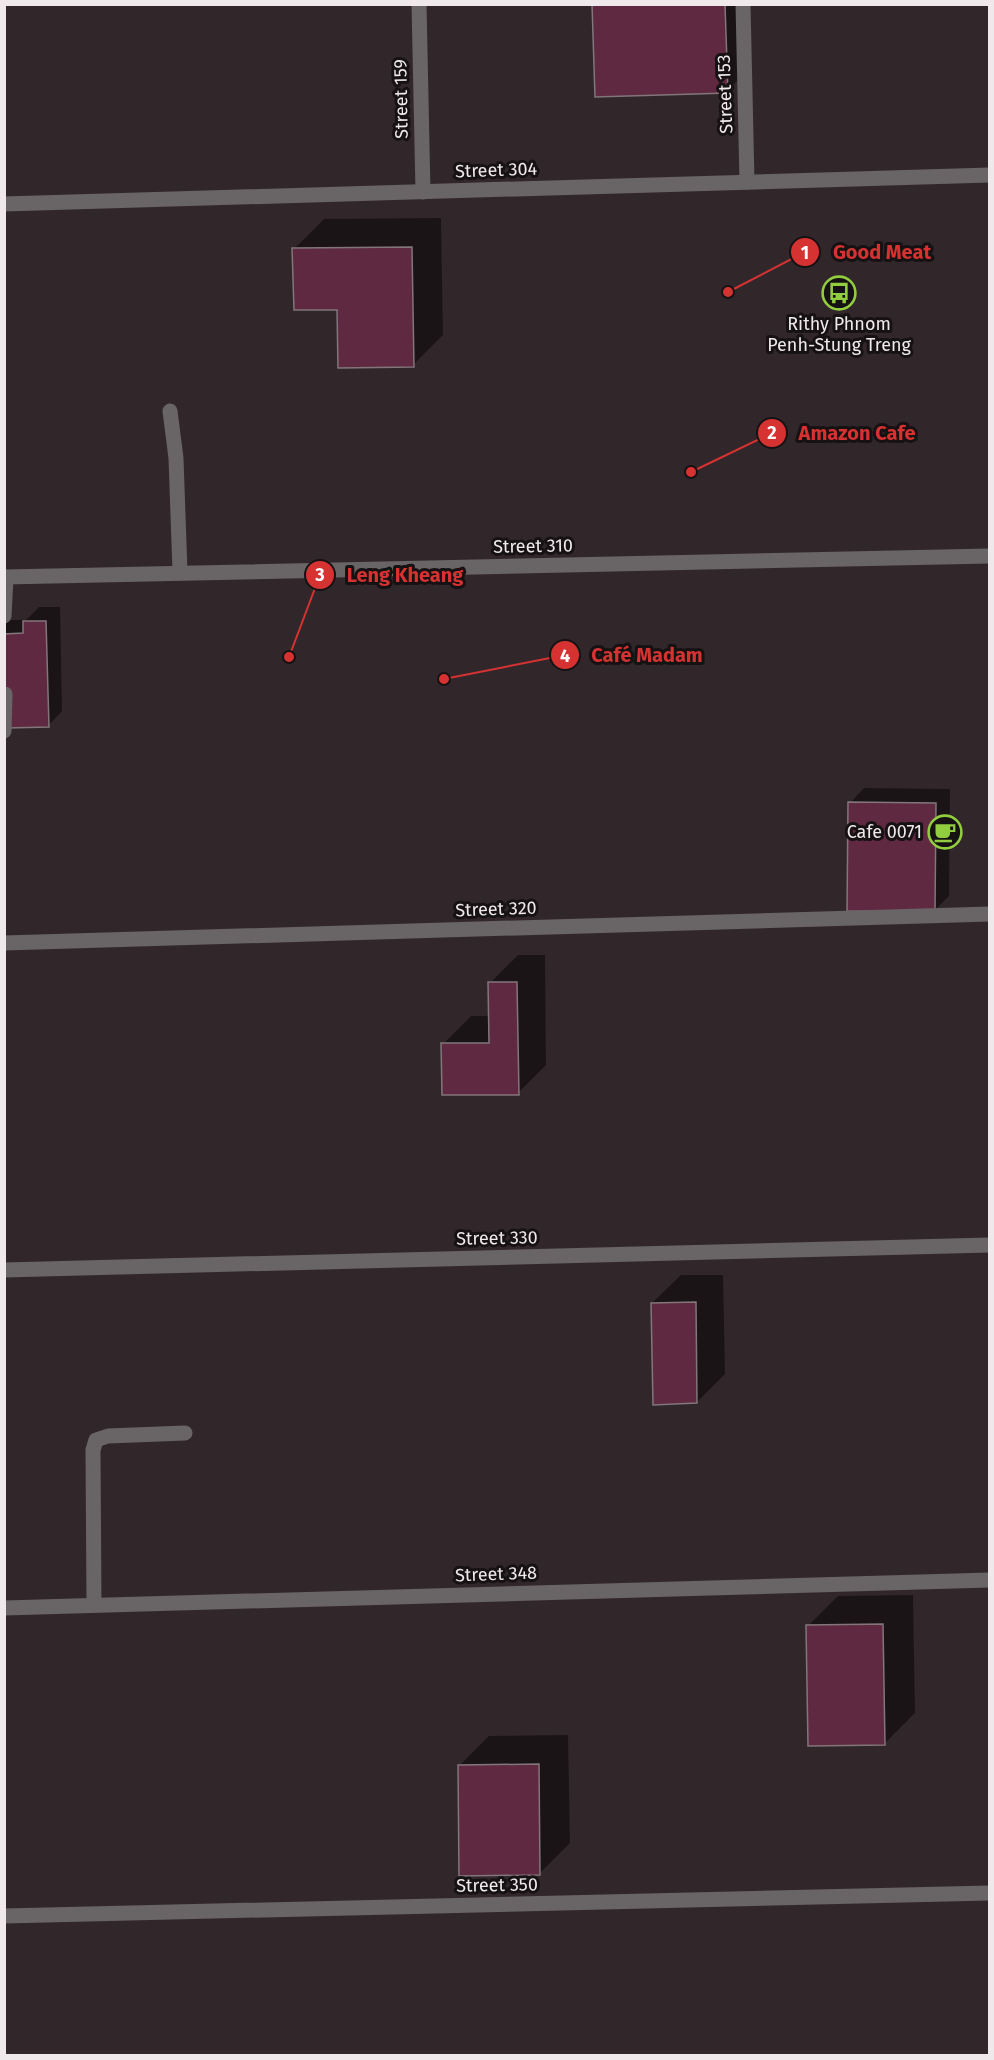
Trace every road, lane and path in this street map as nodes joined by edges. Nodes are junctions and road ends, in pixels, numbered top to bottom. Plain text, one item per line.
1 (419, 4) edge
2 (743, 4) edge
3 (990, 175) edge
4 (747, 182) junction
5 (423, 192) junction
6 (4, 204) edge
7 (170, 411) dead end
8 (990, 556) edge
9 (180, 572) junction
10 (5, 577) edge
11 (4, 616) edge
12 (4, 693) edge
13 (4, 731) edge
14 (990, 914) edge
15 (4, 943) edge
16 (990, 1245) edge
17 (4, 1270) edge
18 (185, 1433) dead end
19 (990, 1580) edge
20 (94, 1605) junction
21 (4, 1608) edge
22 (990, 1893) edge
23 (4, 1916) edge

1 - 5 street, Street 159
2 - 4 street, Street 153
3 - 4 street, Street 304
4 - 5 street, Street 304
5 - 6 street, Street 304
7 - 9 street
8 - 9 street, Street 310
9 - 10 street, Street 310
10 - 11 street
12 - 13 street
14 - 15 street, Street 320
16 - 17 street, Street 330
18 - 20 street
19 - 20 street, Street 348
20 - 21 street, Street 348
22 - 23 street, Street 350

